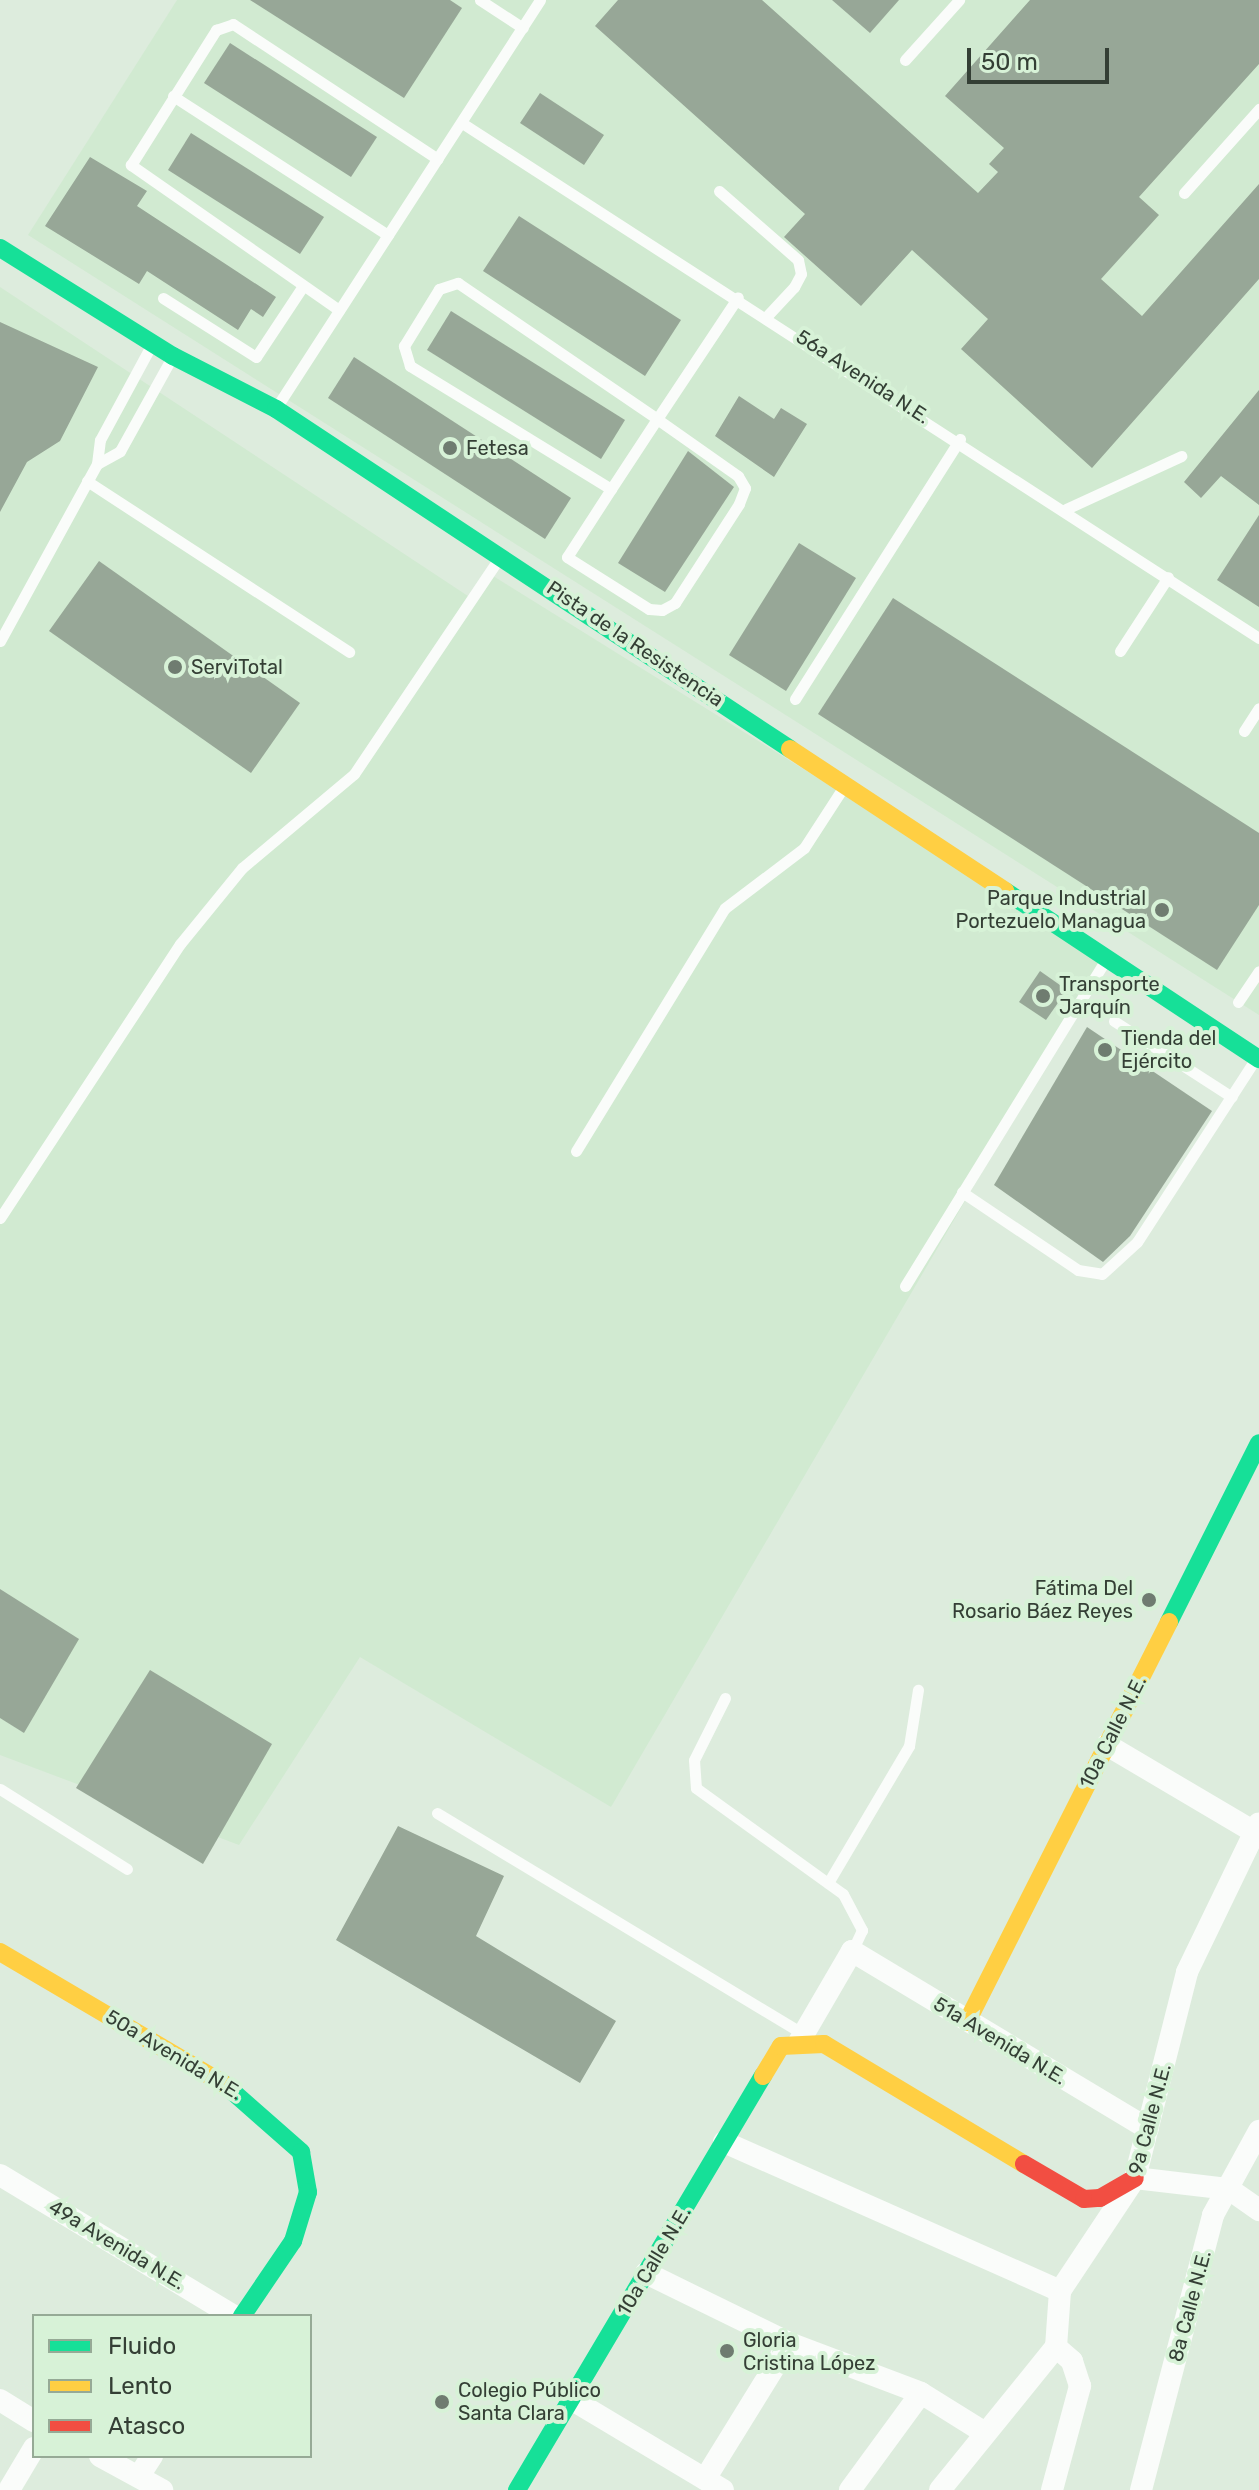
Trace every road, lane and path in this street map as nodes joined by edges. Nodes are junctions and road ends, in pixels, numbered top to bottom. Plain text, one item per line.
1 (480, 0) edge
2 (540, 0) edge
3 (959, 0) edge
4 (523, 28) junction
5 (905, 60) dead end
6 (173, 96) junction
7 (1259, 109) edge
8 (462, 123) junction
9 (438, 159) junction
10 (719, 191) dead end
11 (1184, 193) dead end
12 (388, 235) junction
13 (0, 248) edge
14 (303, 286) junction
15 (738, 297) junction
16 (163, 298) dead end
17 (339, 310) junction
18 (767, 316) junction
19 (152, 344) junction
20 (173, 356) junction
21 (276, 409) junction
22 (657, 419) junction
23 (960, 439) junction
24 (1181, 456) dead end
25 (97, 464) junction
26 (87, 481) junction
27 (611, 489) junction
28 (1066, 509) junction
29 (501, 556) junction
30 (1168, 577) junction
31 (1259, 638) edge
32 (0, 641) edge
33 (1120, 651) dead end
34 (349, 652) dead end
35 (795, 699) dead end
36 (1259, 708) edge
37 (1244, 731) dead end
38 (845, 784) junction
39 (1107, 958) junction
40 (1259, 971) edge
41 (1238, 1002) dead end
42 (1114, 1021) dead end
43 (1258, 1058) edge
44 (1232, 1097) junction
45 (576, 1151) dead end
46 (962, 1192) junction
47 (0, 1218) edge
48 (905, 1286) dead end
49 (1259, 1443) edge
50 (1254, 1468) edge
51 (918, 1690) dead end
52 (725, 1698) dead end
53 (1107, 1745) junction
54 (0, 1789) edge
55 (437, 1813) dead end
56 (1257, 1828) edge
57 (127, 1869) dead end
58 (828, 1883) junction
59 (852, 1951) junction
60 (0, 1952) edge
61 (967, 2022) junction
62 (801, 2038) junction
63 (1148, 2129) junction
64 (1259, 2131) edge
65 (724, 2142) junction
66 (0, 2175) edge
67 (1135, 2178) junction
68 (1229, 2189) junction
69 (1259, 2210) edge
70 (646, 2273) junction
71 (1060, 2291) junction
72 (231, 2314) edge
73 (243, 2314) edge
74 (789, 2343) junction
75 (1056, 2347) junction
76 (921, 2393) junction
77 (571, 2399) junction
78 (0, 2400) edge
79 (32, 2420) edge
80 (982, 2431) junction
81 (32, 2451) edge
82 (104, 2458) edge
83 (151, 2458) edge
84 (139, 2476) junction
85 (714, 2485) edge
86 (9, 2490) edge
87 (162, 2490) edge
88 (517, 2490) edge
89 (850, 2490) edge
90 (940, 2490) edge
91 (1052, 2490) edge
92 (1141, 2490) edge

1 - 4 lane
2 - 4 lane
3 - 5 lane
4 - 8 lane
6 - 9 lane
6 - 12 lane
6 - 14 lane
7 - 11 lane
8 - 9 lane
8 - 15 lane, 56a Avenida N.E.
9 - 12 lane
10 - 18 lane
12 - 17 lane
13 - 19 street, Pista de la Resistencia
14 - 16 lane
14 - 17 lane
15 - 18 lane, 56a Avenida N.E.
15 - 22 lane
17 - 21 lane
18 - 23 lane, 56a Avenida N.E.
19 - 20 street, Pista de la Resistencia
19 - 25 lane
20 - 21 street, Pista de la Resistencia
20 - 25 lane
21 - 29 street, Pista de la Resistencia
22 - 27 lane
22 - 27 lane
22 - 27 lane
23 - 28 lane, 56a Avenida N.E.
23 - 35 lane
24 - 28 lane
25 - 26 lane
26 - 32 lane
26 - 34 lane
28 - 30 lane, 56a Avenida N.E.
29 - 38 street, Pista de la Resistencia
29 - 47 lane
30 - 31 lane, 56a Avenida N.E.
30 - 33 lane
36 - 37 lane
38 - 39 street, Pista de la Resistencia
38 - 45 lane
39 - 43 street, Pista de la Resistencia
39 - 46 lane
40 - 41 lane
42 - 44 lane
43 - 44 lane
44 - 46 lane
46 - 48 lane
49 - 50 street, 10a Calle N.E.
50 - 53 street, 10a Calle N.E.
51 - 58 lane
52 - 58 lane
53 - 56 street
53 - 61 street, 10a Calle N.E.
54 - 57 lane
55 - 62 lane
56 - 63 street, 9a Calle N.E.
58 - 59 lane
59 - 61 street, 51a Avenida N.E.
59 - 62 street
60 - 73 street, 50a Avenida N.E.
61 - 63 street, 51a Avenida N.E.
62 - 65 street, 10a Calle N.E.
62 - 67 street
63 - 67 street, 9a Calle N.E.
64 - 68 street, 8a Calle N.E.
65 - 70 street, 10a Calle N.E.
65 - 71 street
66 - 72 street, 49a Avenida N.E.
67 - 68 street
67 - 71 street, 9a Calle N.E.
68 - 69 street
68 - 92 street, 8a Calle N.E.
70 - 74 street
70 - 77 street, 10a Calle N.E.
71 - 75 street, 9a Calle N.E.
74 - 76 street
74 - 85 street
75 - 80 street
75 - 91 street
76 - 80 street
76 - 89 street
77 - 85 street
77 - 88 street, 10a Calle N.E.
78 - 79 street
80 - 90 street
81 - 86 street
82 - 84 street
83 - 84 street
84 - 87 street

